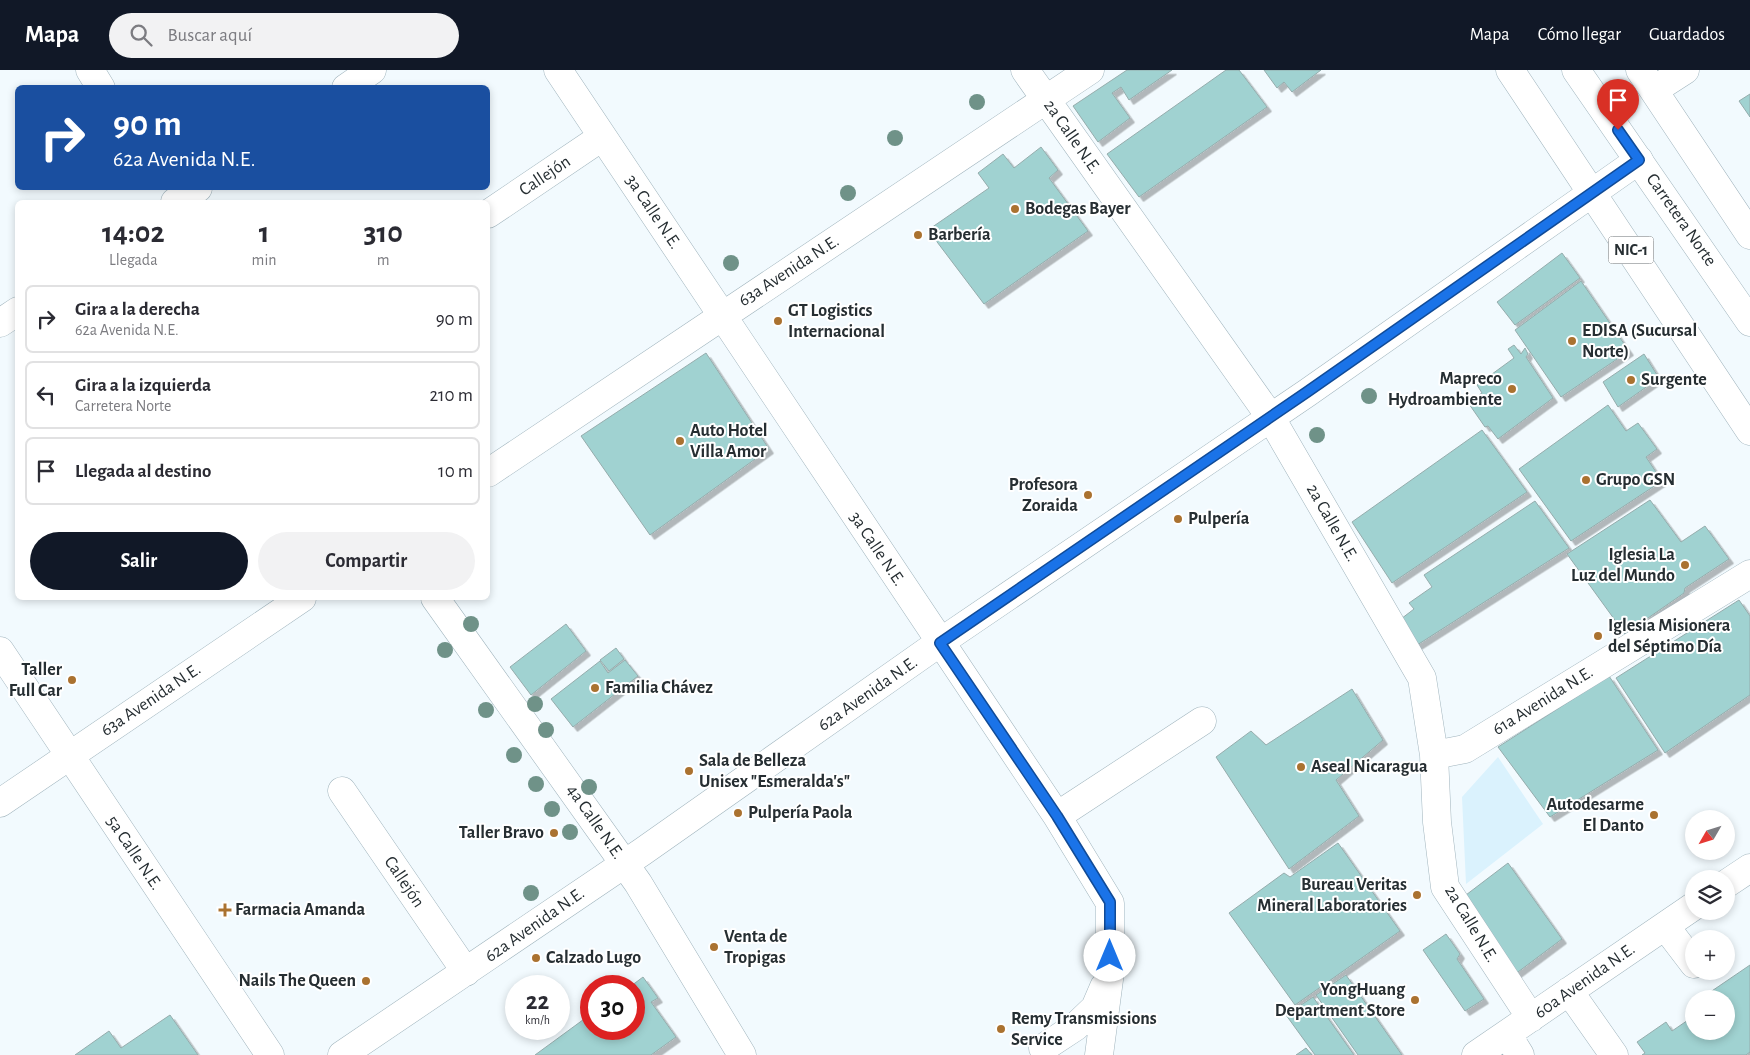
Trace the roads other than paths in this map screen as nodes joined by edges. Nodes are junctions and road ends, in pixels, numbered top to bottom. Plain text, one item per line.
1 (90, 70) edge
2 (372, 70) edge
3 (558, 70) edge
4 (1026, 70) edge
5 (1090, 70) edge
6 (1510, 70) edge
7 (1576, 70) edge
8 (1686, 70) edge
9 (1647, 80) edge
10 (99, 85) edge
11 (350, 85) edge
12 (1046, 101) junction
13 (602, 137) junction
14 (1639, 160) junction
15 (195, 190) edge
16 (1593, 193) junction
17 (179, 200) edge
18 (490, 213) edge
19 (1745, 218) edge
20 (15, 313) edge
21 (722, 315) junction
22 (1750, 322) edge
23 (0, 323) edge
24 (1271, 418) junction
25 (1750, 431) edge
26 (490, 472) edge
27 (1750, 574) edge
28 (299, 600) edge
29 (435, 600) edge
30 (940, 643) junction
31 (0, 651) edge
32 (1202, 721) dead end
33 (68, 755) junction
34 (1434, 755) junction
35 (342, 791) dead end
36 (0, 803) edge
37 (1057, 816) junction
38 (625, 863) junction
39 (1750, 868) edge
40 (1735, 878) edge
41 (1685, 912) edge
42 (1665, 926) junction
43 (1685, 953) edge
44 (466, 972) junction
45 (1110, 972) junction
46 (1569, 991) junction
47 (1531, 1018) junction
48 (1513, 1045) edge
49 (1043, 1053) edge
50 (270, 1055) edge
51 (342, 1055) edge
52 (742, 1055) edge
53 (1099, 1055) edge
54 (1476, 1055) edge
55 (1614, 1055) edge

1 - 10 main road
2 - 11 main road
3 - 13 main road, 3a Calle N.E.
4 - 12 main road, 2a Calle N.E.
5 - 12 main road, 63a Avenida N.E.
6 - 16 main road, NIC-1
7 - 14 main road, Carretera Norte
8 - 9 main road
9 - 19 main road
12 - 21 main road, 63a Avenida N.E.
12 - 24 main road, 2a Calle N.E.
13 - 18 main road, Callejón
13 - 21 main road, 3a Calle N.E.
14 - 16 main road, 62a Avenida N.E.
14 - 22 main road, Carretera Norte
15 - 17 main road
16 - 24 main road, 62a Avenida N.E.
16 - 25 main road, NIC-1
20 - 23 main road
21 - 26 main road, 63a Avenida N.E.
21 - 30 main road, 3a Calle N.E.
24 - 30 main road, 62a Avenida N.E.
24 - 34 main road, 2a Calle N.E.
27 - 34 main road, 61a Avenida N.E.
28 - 33 main road, 63a Avenida N.E.
29 - 38 main road, 4a Calle N.E.
30 - 37 main road, 3a Calle N.E.
30 - 38 main road, 62a Avenida N.E.
31 - 33 main road, 5a Calle N.E.
32 - 37 main road
33 - 36 main road, 63a Avenida N.E.
33 - 50 main road, 5a Calle N.E.
34 - 47 main road, 2a Calle N.E.
35 - 44 main road, Callejón
37 - 45 main road, 3a Calle N.E.
38 - 44 main road, 62a Avenida N.E.
38 - 52 main road, 4a Calle N.E.
39 - 40 main road
41 - 42 main road, 60a Avenida N.E.
42 - 43 main road
42 - 46 main road, 60a Avenida N.E.
44 - 51 main road, 62a Avenida N.E.
45 - 49 main road
45 - 53 main road, 3a Calle N.E.
46 - 47 main road, 60a Avenida N.E.
46 - 55 main road
47 - 48 main road, 60a Avenida N.E.
48 - 54 main road, 60a Avenida N.E.

